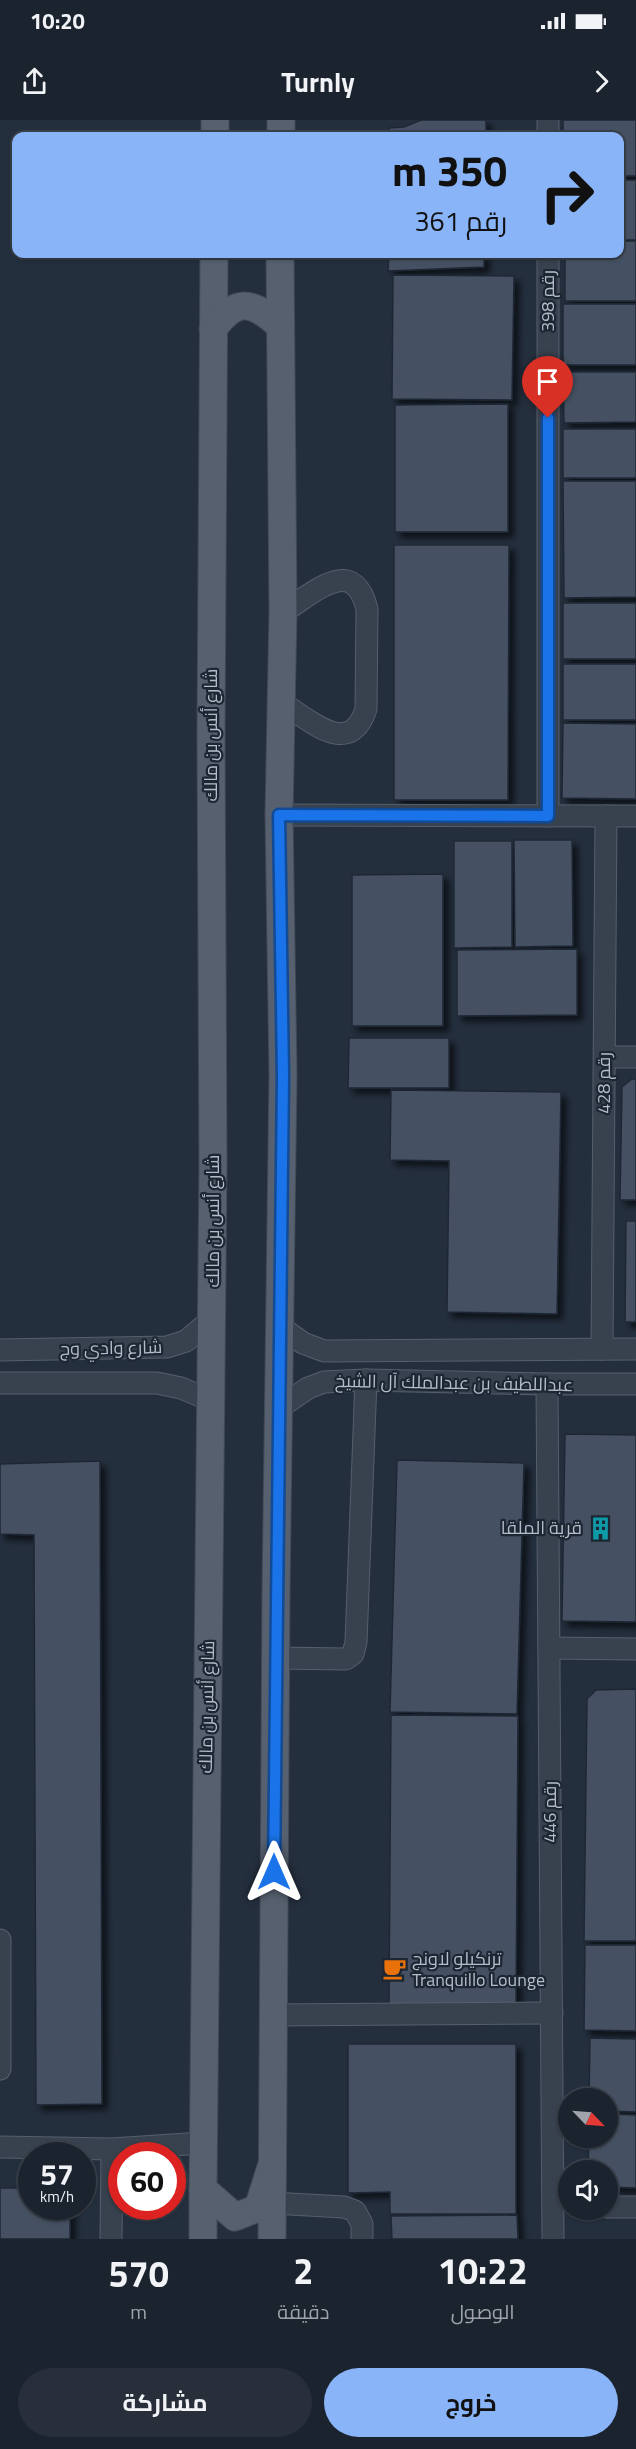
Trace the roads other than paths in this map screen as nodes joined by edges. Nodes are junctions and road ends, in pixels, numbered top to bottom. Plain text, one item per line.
1 (214, 258) edge
2 (280, 258) edge
3 (548, 258) edge
4 (279, 325) junction
5 (213, 329) junction
6 (283, 612) junction
7 (282, 703) junction
8 (279, 815) junction
9 (548, 816) junction
10 (606, 816) junction
11 (636, 816) edge
12 (604, 1057) junction
13 (636, 1057) edge
14 (212, 1318) junction
15 (279, 1326) junction
16 (122, 1349) junction
17 (602, 1349) junction
18 (636, 1349) edge
19 (0, 1350) edge
20 (382, 1350) junction
21 (374, 1380) junction
22 (122, 1382) junction
23 (0, 1383) edge
24 (547, 1384) junction
25 (636, 1384) edge
26 (212, 1401) junction
27 (279, 1408) junction
28 (549, 1648) junction
29 (636, 1649) edge
30 (276, 1658) junction
31 (0, 1940) edge
32 (552, 2013) junction
33 (273, 2015) junction
34 (0, 2068) edge
35 (202, 2143) junction
36 (186, 2144) edge
37 (0, 2147) edge
38 (108, 2149) edge
39 (559, 2160) edge
40 (272, 2164) junction
41 (203, 2189) junction
42 (272, 2203) junction
43 (636, 2207) edge
44 (618, 2208) edge
45 (111, 2220) edge
46 (558, 2220) edge
47 (111, 2239) edge
48 (203, 2239) edge
49 (272, 2239) edge
50 (362, 2239) edge
51 (553, 2239) edge

1 - 5 main road, شارع أنس بن مالك
2 - 4 main road
3 - 9 street, رقم 398
4 - 5 main road
4 - 6 main road
5 - 14 main road, شارع أنس بن مالك
6 - 7 main road
6 - 7 street
7 - 8 main road
8 - 9 street
8 - 15 main road
9 - 10 street
10 - 11 street
10 - 12 street, رقم 428
12 - 13 street
12 - 17 street, رقم 428
14 - 16 street, شارع وادي وج
14 - 26 main road, شارع أنس بن مالك
15 - 20 street, عبداللطيف بن عبدالملك آل الشيخ
15 - 27 main road
16 - 19 street, شارع وادي وج
16 - 22 street
17 - 18 street, عبداللطيف بن عبدالملك آل الشيخ
17 - 20 street, عبداللطيف بن عبدالملك آل الشيخ
20 - 21 street
21 - 24 street, عبداللطيف بن عبدالملك آل الشيخ
21 - 27 street, عبداللطيف بن عبدالملك آل الشيخ
21 - 30 street
22 - 23 street, شارع وادي وج
22 - 26 street, شارع وادي وج
24 - 25 street, عبداللطيف بن عبدالملك آل الشيخ
24 - 28 street, رقم 446
26 - 35 main road, شارع أنس بن مالك
27 - 30 main road
28 - 29 street
28 - 32 street, رقم 446
30 - 33 main road
31 - 34 street
32 - 33 street
32 - 39 street, رقم 446
33 - 40 main road
35 - 36 street
35 - 41 main road, شارع أنس بن مالك
37 - 38 street
40 - 41 main road
40 - 42 main road
41 - 48 main road, شارع أنس بن مالك
42 - 49 main road
42 - 50 street
43 - 44 street
45 - 47 street
46 - 51 street, رقم 446

